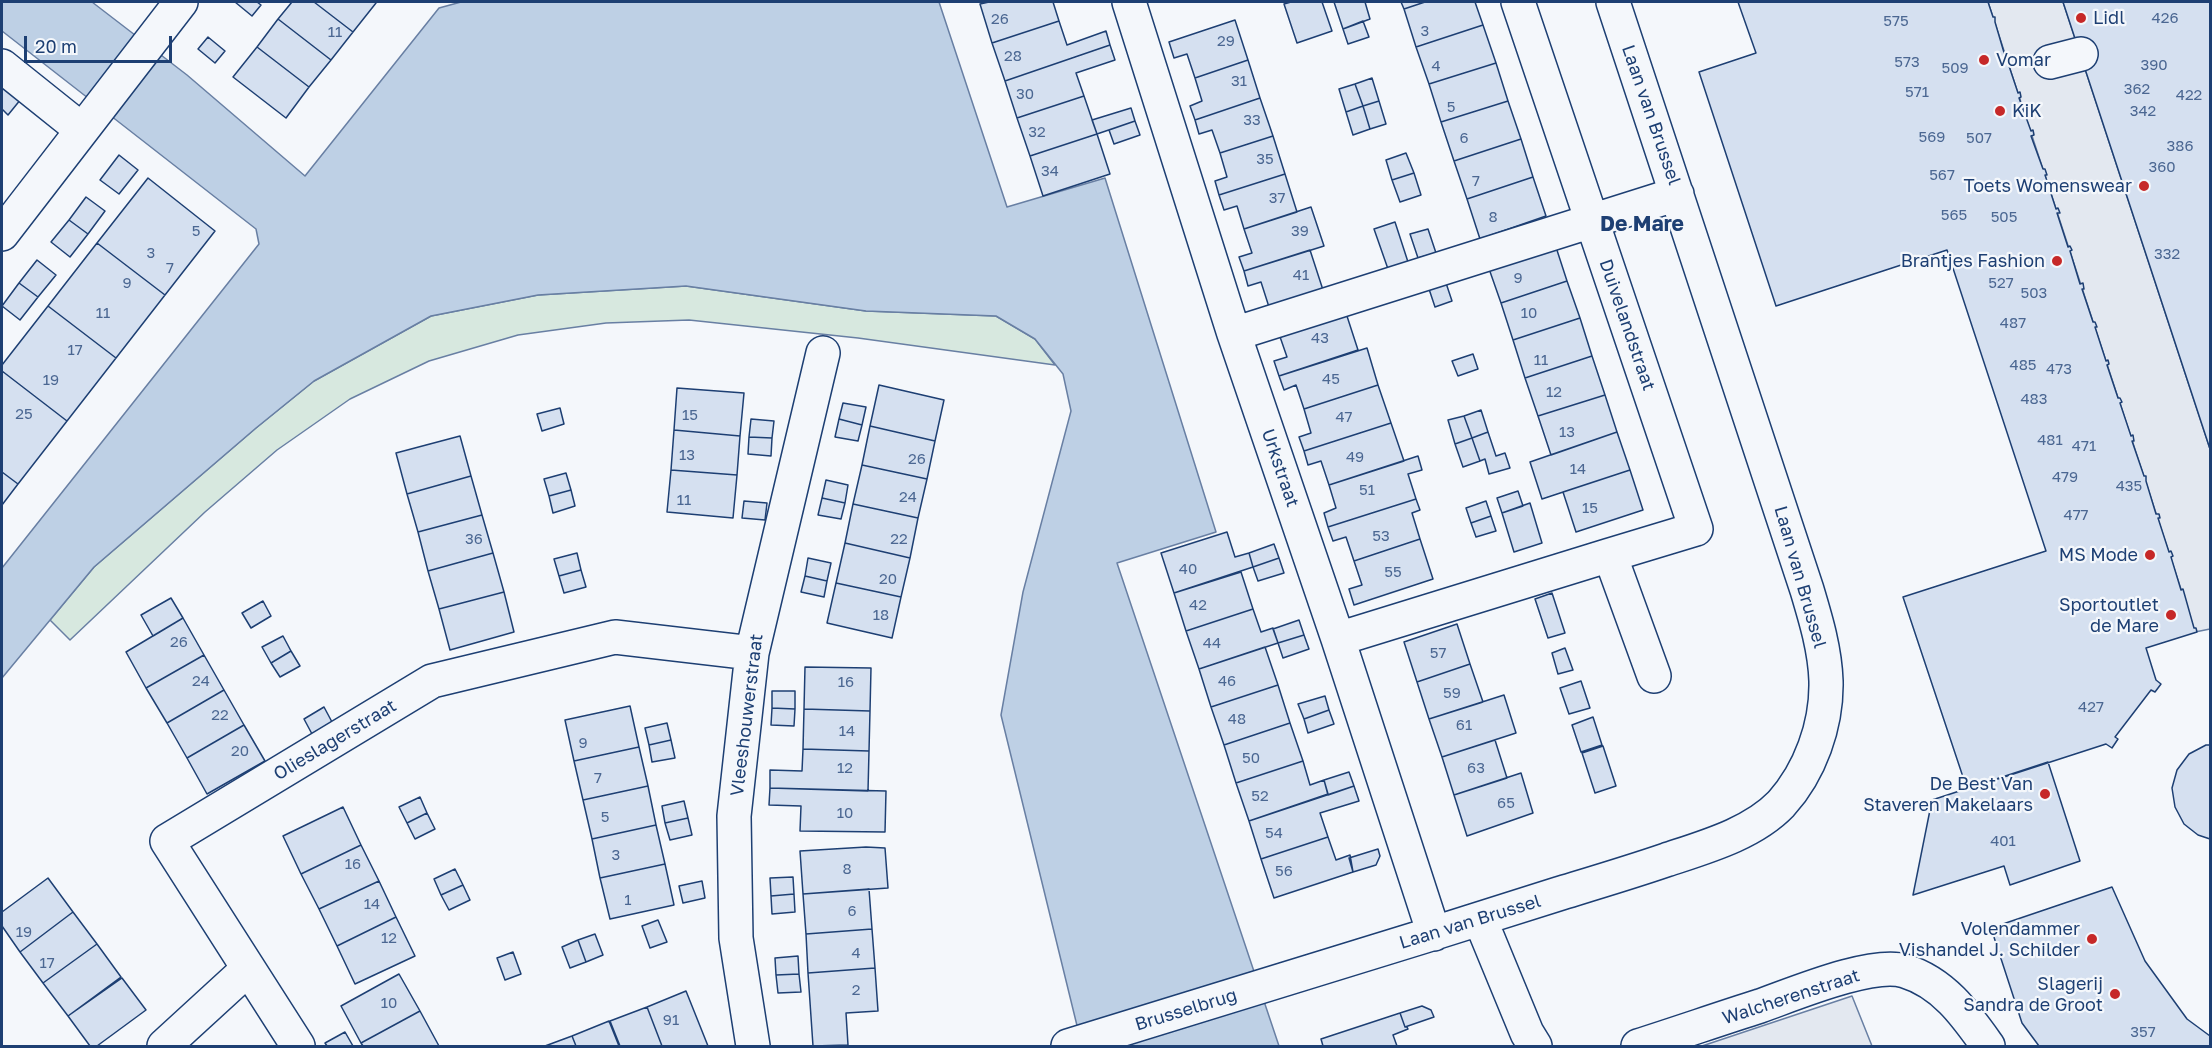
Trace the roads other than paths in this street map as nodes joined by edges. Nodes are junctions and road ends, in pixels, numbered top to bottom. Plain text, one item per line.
1 (181, 2) edge
2 (1129, 2) edge
3 (1518, 2) edge
4 (1613, 2) edge
5 (2, 66) edge
6 (88, 122) junction
7 (1677, 194) junction
8 (1592, 220) junction
9 (2, 234) edge
10 (1234, 334) junction
11 (823, 353) dead end
12 (1610, 555) junction
13 (1338, 639) junction
14 (752, 653) junction
15 (1654, 676) dead end
16 (1480, 919) junction
17 (1434, 934) junction
18 (248, 969) junction
19 (1270, 984) joint
20 (164, 1047) edge
21 (298, 1047) edge
22 (753, 1047) edge
23 (1068, 1047) edge
24 (1535, 1047) edge
25 (1638, 1047) edge
26 (1988, 1047) edge

1 - 6 street
2 - 10 street, Urkstraat
3 - 8 street, Duivelandstraat
4 - 7 street, Laan van Brussel
5 - 6 street
6 - 9 street
7 - 8 street
7 - 16 street, Laan van Brussel
8 - 10 street
8 - 12 street, Duivelandstraat
10 - 13 street, Urkstraat
11 - 14 street, Vleeshouwerstraat
12 - 13 street, Duivelandstraat
12 - 15 street
13 - 17 street, Urkstraat
14 - 18 street, Olieslagerstraat
14 - 22 street, Vleeshouwerstraat
16 - 17 street, Laan van Brussel
16 - 24 street
17 - 19 street, Laan van Brussel
18 - 20 street
18 - 21 street, Olieslagerstraat
19 - 23 street, Brusselbrug
25 - 26 street, Walcherenstraat

